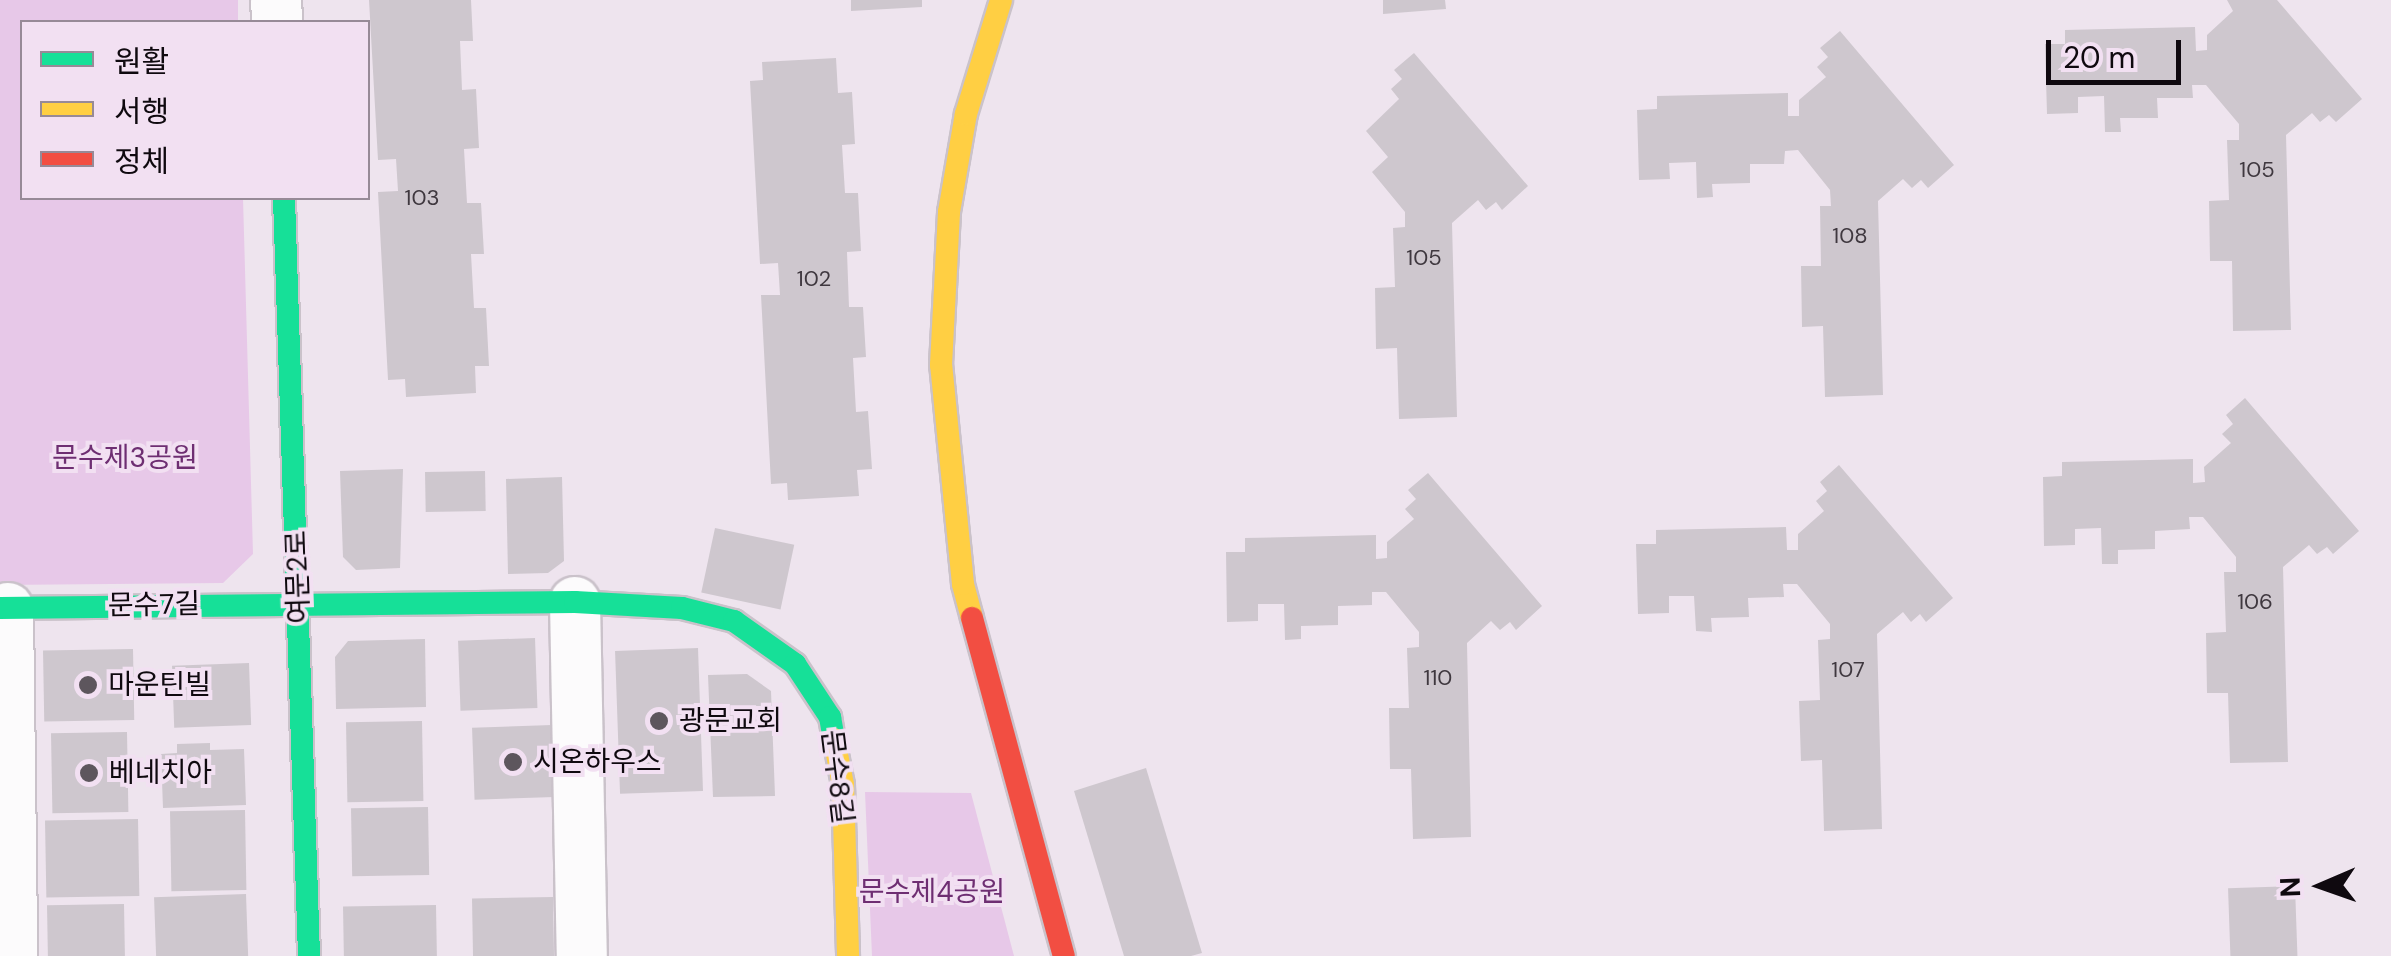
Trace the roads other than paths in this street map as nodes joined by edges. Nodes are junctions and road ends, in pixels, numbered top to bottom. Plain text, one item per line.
1 (1001, 0) edge
2 (284, 200) edge
3 (575, 602) junction
4 (300, 603) junction
5 (4, 608) edge
6 (12, 956) edge
7 (308, 956) edge
8 (582, 956) edge
9 (848, 956) edge
10 (1064, 956) edge

1 - 10 street
2 - 4 street, 여문2로
3 - 4 street, 문수8길
3 - 8 street
3 - 9 street, 문수8길
4 - 5 street, 문수7길
4 - 7 street, 여문2로
5 - 6 street, 문수7길

